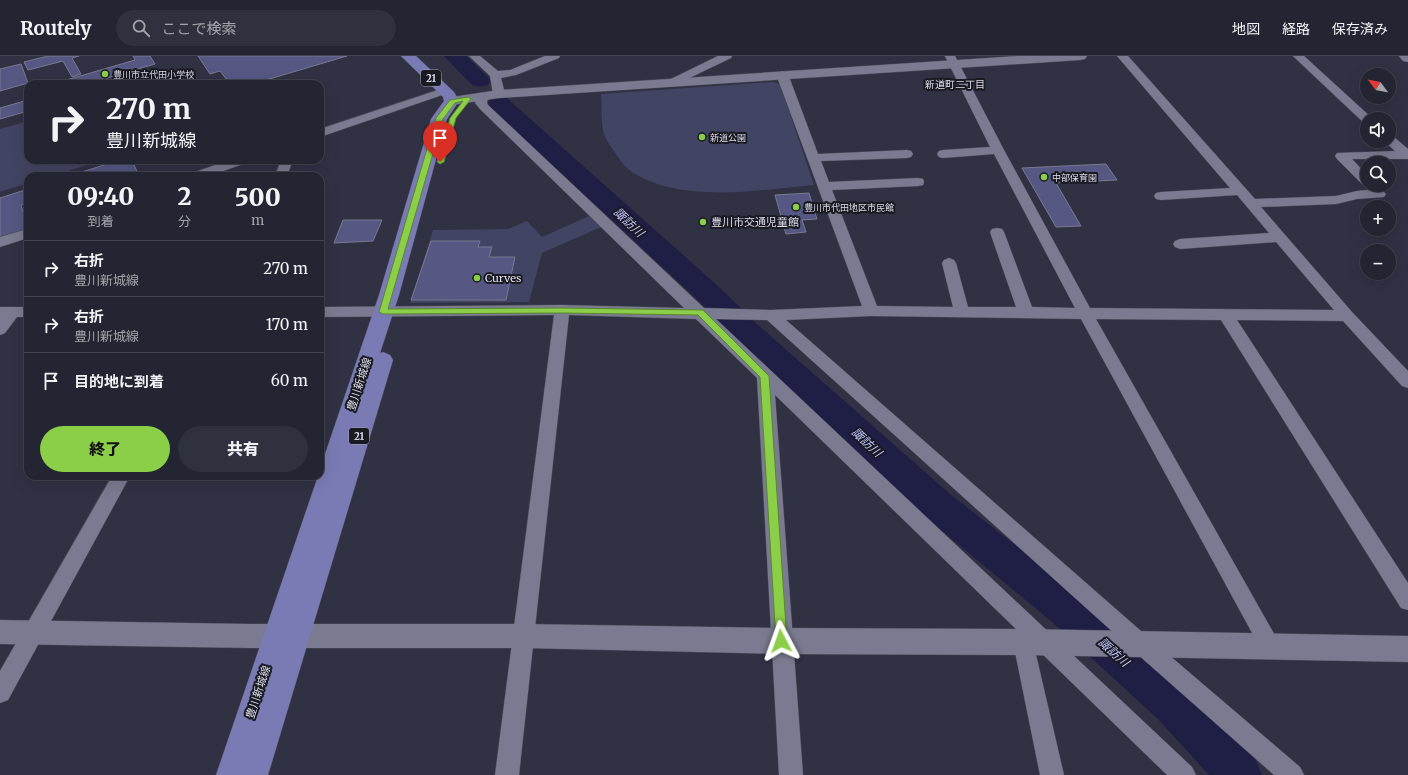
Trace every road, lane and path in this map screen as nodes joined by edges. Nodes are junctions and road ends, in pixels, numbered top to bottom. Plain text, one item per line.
1 (408, 56) edge
2 (424, 56) edge
3 (474, 56) edge
4 (555, 56) edge
5 (726, 56) edge
6 (1080, 56) edge
7 (1122, 56) edge
8 (1298, 56) edge
9 (1406, 56) edge
10 (1408, 58) edge
11 (952, 60) edge
12 (782, 74) junction
13 (496, 75) junction
14 (675, 81) junction
15 (499, 94) junction
16 (462, 97) junction
17 (1360, 113) edge
18 (324, 132) edge
19 (1396, 145) edge
20 (998, 150) junction
21 (907, 154) dead end
22 (943, 154) dead end
23 (1407, 155) edge
24 (814, 158) junction
25 (231, 164) edge
26 (208, 172) edge
27 (1360, 175) edge
28 (918, 182) dead end
29 (824, 186) junction
30 (1240, 191) junction
31 (1377, 192) edge
32 (1161, 196) dead end
33 (1251, 203) junction
34 (997, 232) dead end
35 (24, 234) edge
36 (1280, 237) junction
37 (0, 242) edge
38 (1180, 244) dead end
39 (949, 263) dead end
40 (562, 310) junction
41 (14, 312) edge
42 (324, 312) edge
43 (391, 312) junction
44 (708, 312) junction
45 (871, 312) junction
46 (962, 313) junction
47 (1026, 313) junction
48 (766, 314) junction
49 (1086, 314) junction
50 (1226, 315) junction
51 (1347, 316) junction
52 (0, 329) edge
53 (765, 376) junction
54 (1408, 382) edge
55 (119, 480) edge
56 (1408, 600) edge
57 (0, 632) edge
58 (33, 632) junction
59 (287, 636) junction
60 (523, 636) junction
61 (781, 641) junction
62 (1044, 642) junction
63 (1133, 644) junction
64 (1270, 646) junction
65 (1408, 649) edge
66 (0, 692) edge
67 (231, 775) edge
68 (253, 775) edge
69 (507, 775) edge
70 (791, 775) edge
71 (1052, 775) edge
72 (1184, 775) edge
73 (1292, 775) edge

1 - 16 main road, 21
2 - 16 main road, 21
3 - 13 street
4 - 13 street
5 - 14 street
6 - 11 street
7 - 30 street
8 - 17 street
9 - 10 street
11 - 12 street
11 - 20 street
12 - 14 street
12 - 24 street
13 - 15 street
14 - 15 street
15 - 16 street
16 - 18 street
16 - 43 main road, 豊川新城線 / 21
16 - 44 street
19 - 23 street
20 - 22 street
20 - 49 street
21 - 24 street
23 - 27 street
24 - 29 street
25 - 26 street
28 - 29 street
29 - 45 street
30 - 32 street
30 - 33 street
31 - 33 street
33 - 36 street
34 - 47 street
35 - 37 street
36 - 38 street
36 - 51 street
39 - 46 street
40 - 43 street
40 - 44 street
40 - 60 street
41 - 52 street
42 - 43 street
43 - 59 main road, 豊川新城線 / 21
44 - 48 street
44 - 53 street
45 - 46 street
45 - 48 street
46 - 47 street
47 - 49 street
48 - 63 street
49 - 50 street
49 - 64 street
50 - 51 street
50 - 56 street
51 - 54 street
53 - 61 street
53 - 62 street
55 - 58 street
57 - 58 street
58 - 59 street
58 - 66 street
59 - 60 street
59 - 67 main road, 豊川新城線 / 21
59 - 68 main road, 豊川新城線 / 21
60 - 61 street
60 - 69 street
61 - 62 street
61 - 70 street
62 - 63 street
62 - 71 street
62 - 72 street
63 - 64 street
63 - 73 street
64 - 65 street

